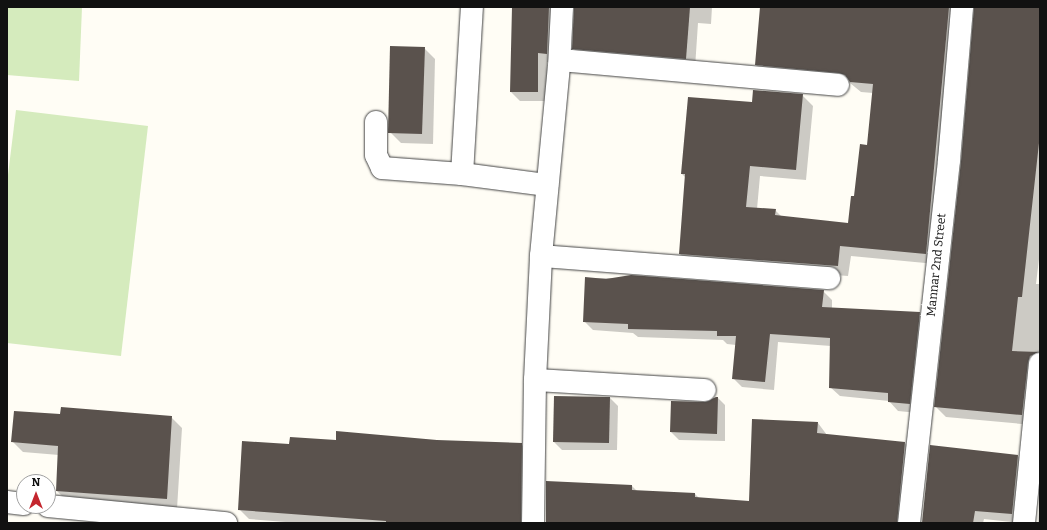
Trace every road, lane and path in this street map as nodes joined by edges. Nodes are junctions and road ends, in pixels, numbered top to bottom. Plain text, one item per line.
1 (472, 7) edge
2 (562, 7) edge
3 (962, 7) edge
4 (560, 60) junction
5 (838, 85) dead end
6 (376, 122) dead end
7 (462, 174) junction
8 (547, 185) junction
9 (541, 256) junction
10 (829, 278) dead end
11 (1040, 364) edge
12 (535, 380) junction
13 (706, 390) dead end
14 (56, 507) edge
15 (226, 523) edge
16 (533, 523) edge
17 (908, 523) edge
18 (1024, 523) edge

1 - 7 street
2 - 4 street
3 - 17 street, Mannar 2nd Street
4 - 5 street
4 - 8 street
6 - 7 street
7 - 8 street
8 - 9 street
9 - 10 street
9 - 12 street
11 - 18 street
12 - 13 street
12 - 16 street
14 - 15 street

